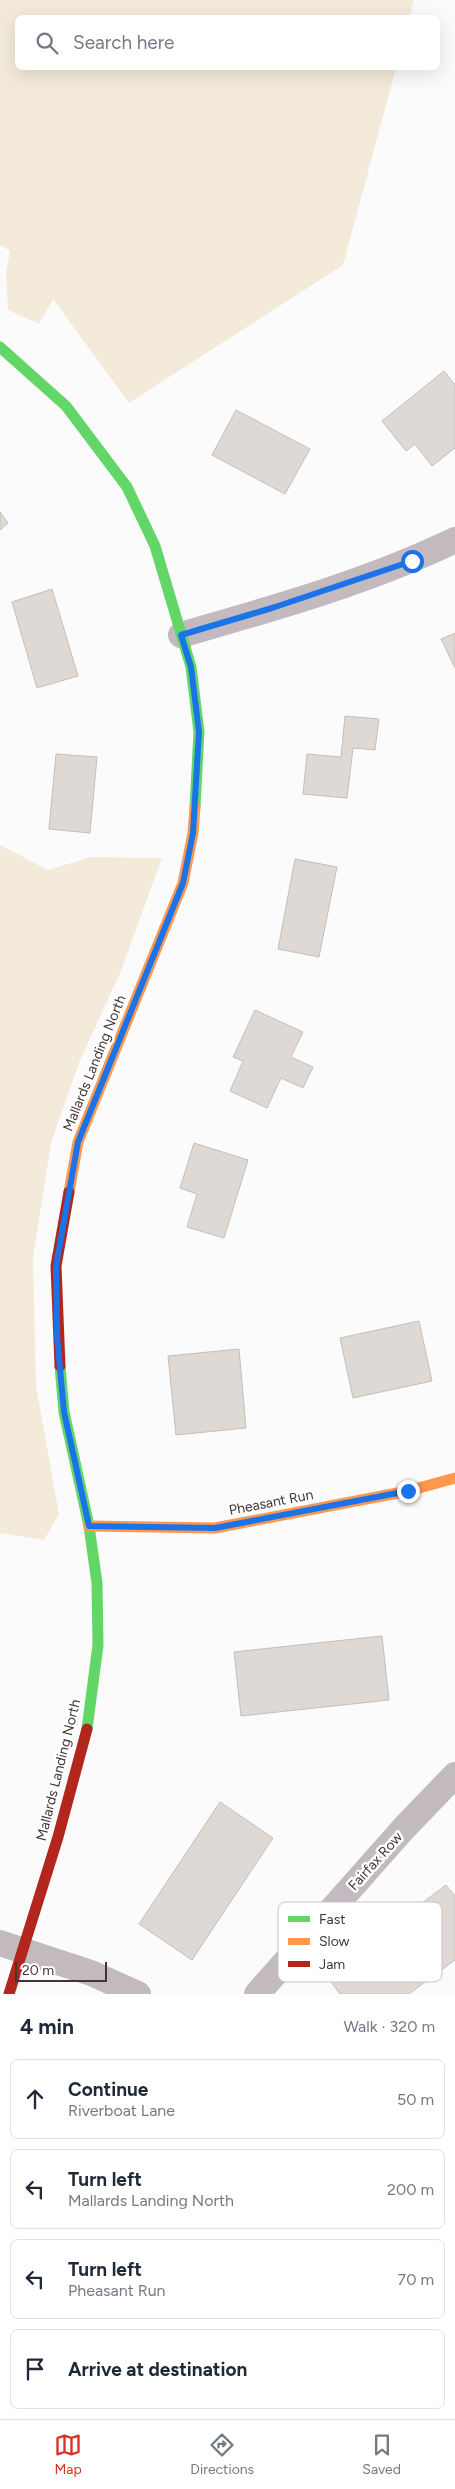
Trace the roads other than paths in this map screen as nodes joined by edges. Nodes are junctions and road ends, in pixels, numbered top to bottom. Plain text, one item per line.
1 (0, 347) edge
2 (455, 540) edge
3 (181, 635) junction
4 (455, 1478) edge
5 (89, 1526) junction
6 (455, 1775) edge
7 (338, 1902) edge
8 (12, 1947) edge
9 (278, 1970) edge
10 (9, 1994) edge
11 (138, 1994) edge
12 (257, 1994) edge

1 - 3 street, Mallards Landing North
2 - 3 street
3 - 5 street, Mallards Landing North
4 - 5 street, Pheasant Run
5 - 8 street, Mallards Landing North
6 - 7 street, Fairfax Row
8 - 10 street, Mallards Landing North
8 - 11 street
9 - 12 street, Fairfax Row

